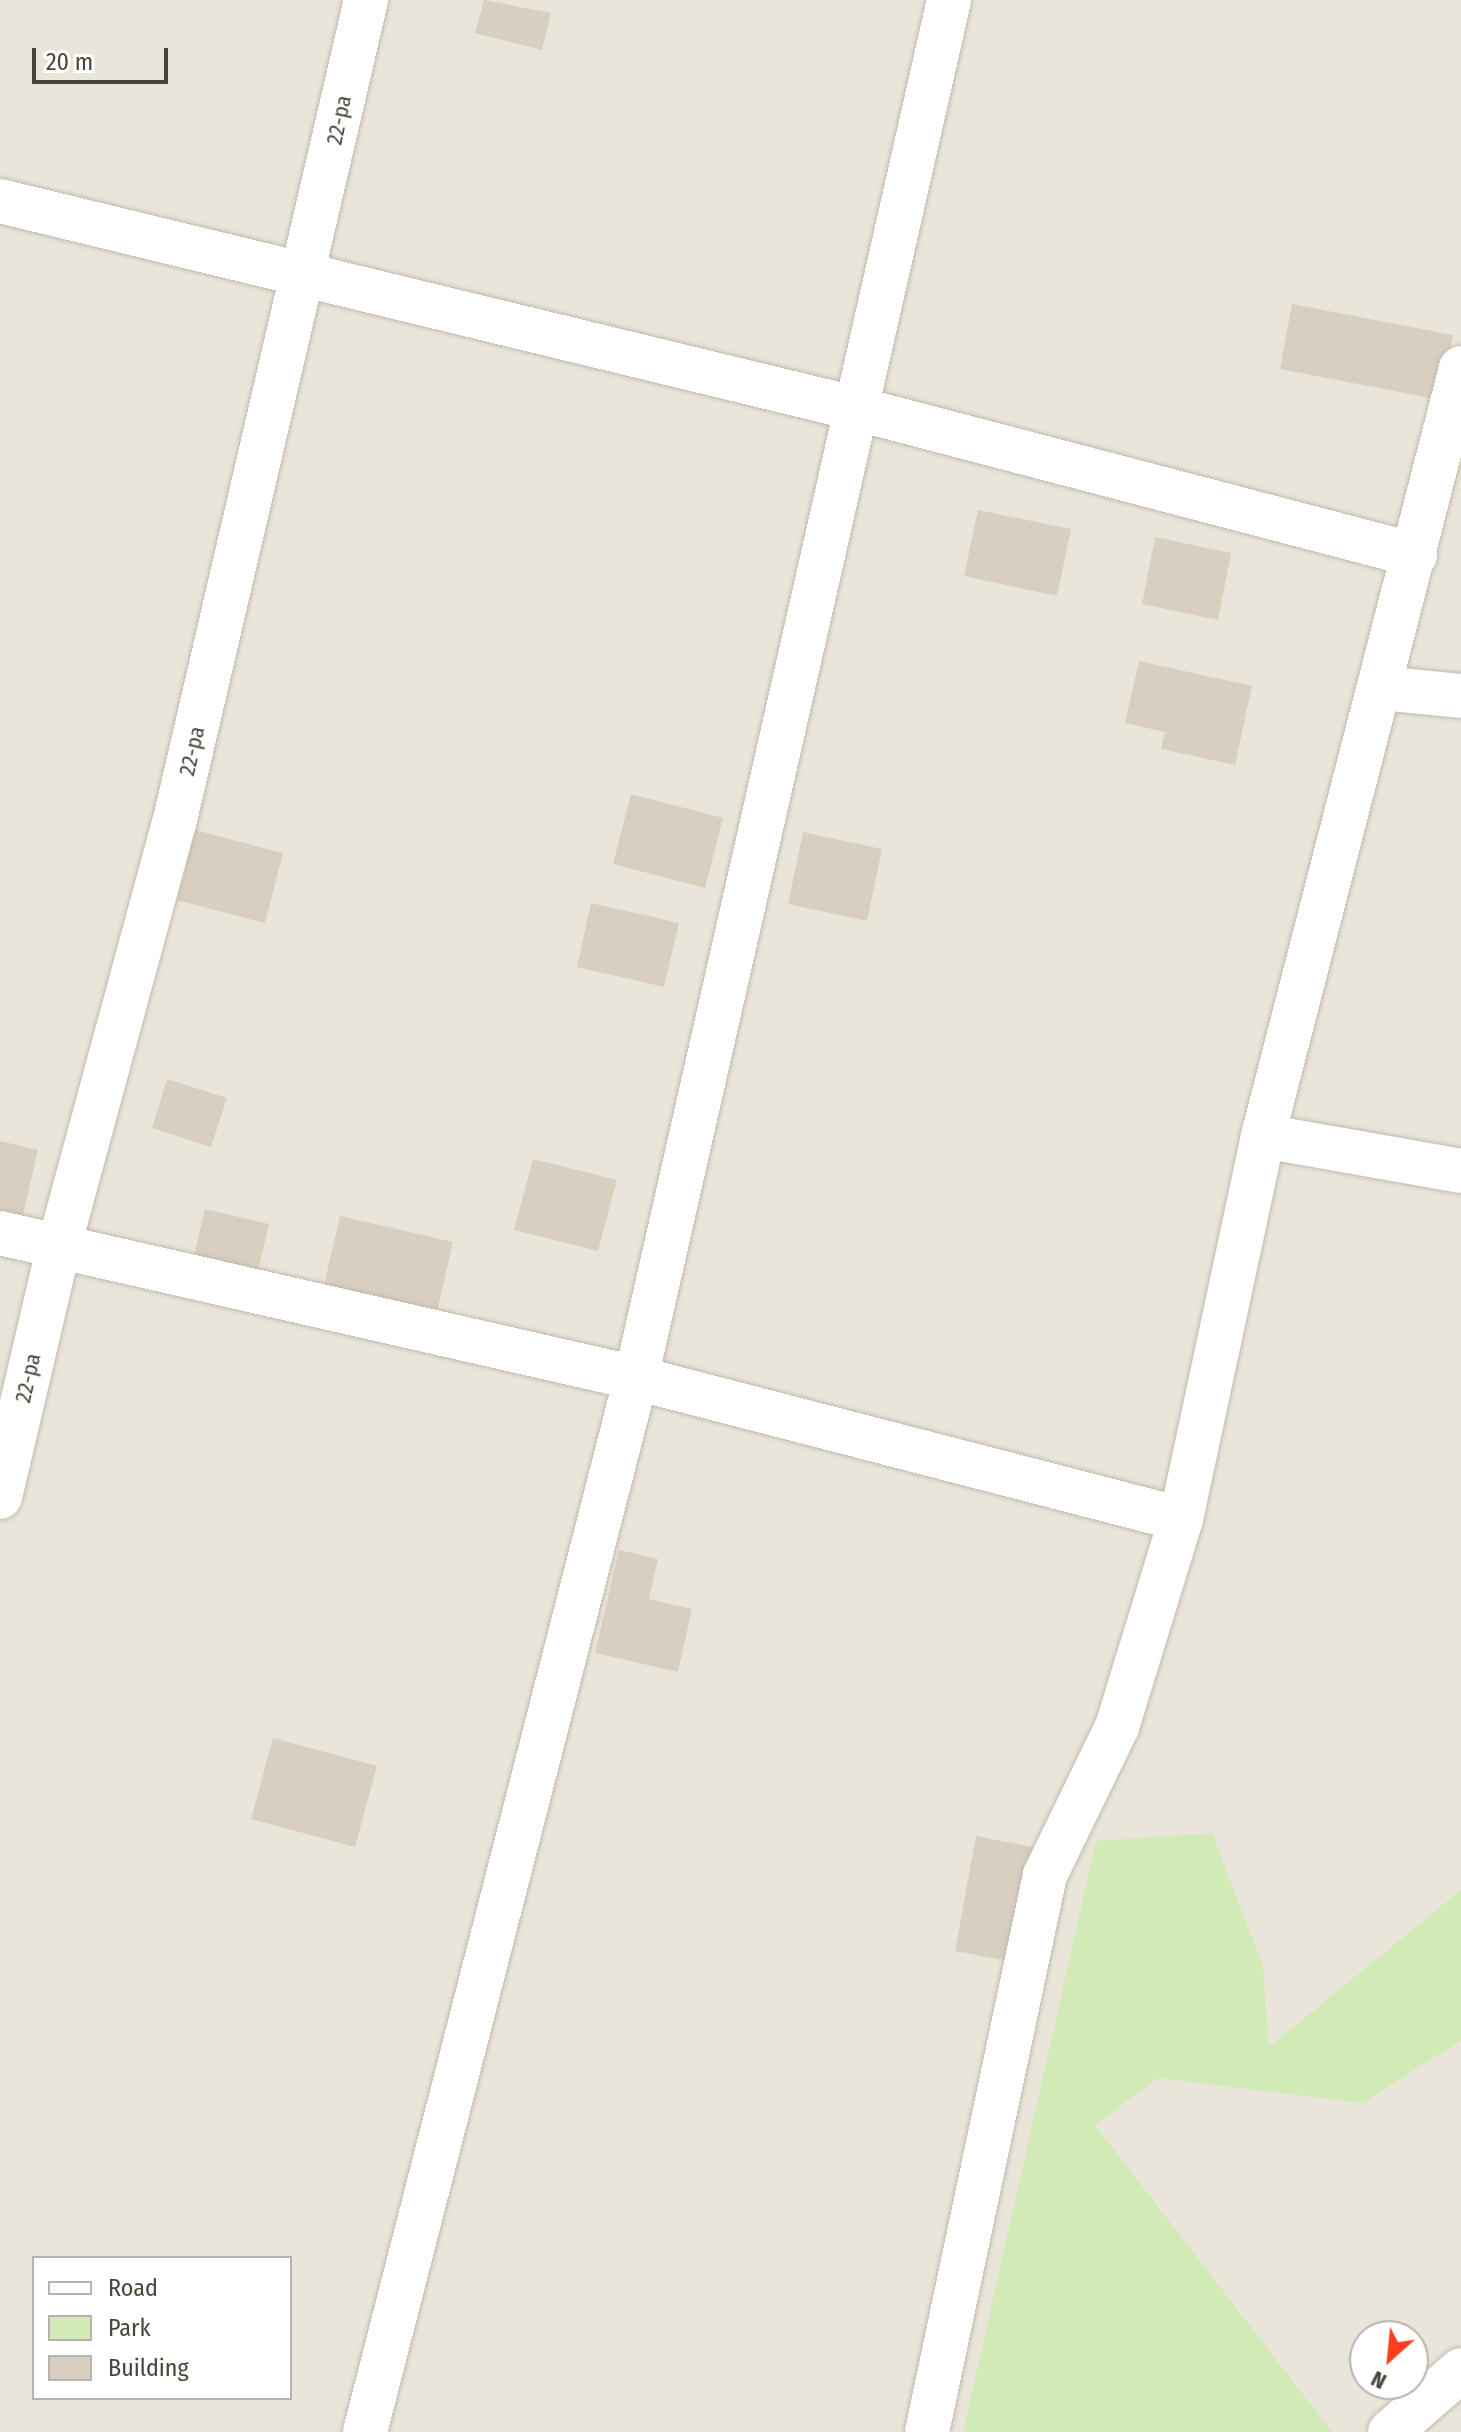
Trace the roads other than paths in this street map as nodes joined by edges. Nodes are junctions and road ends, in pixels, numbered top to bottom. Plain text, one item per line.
1 (366, 0) edge
2 (949, 0) edge
3 (0, 201) edge
4 (305, 274) junction
5 (1461, 368) edge
6 (858, 409) junction
7 (1415, 555) junction
8 (1381, 688) junction
9 (1461, 696) edge
10 (1263, 1136) junction
11 (1461, 1171) edge
12 (0, 1233) edge
13 (59, 1246) junction
14 (636, 1378) junction
15 (0, 1497) edge
16 (1181, 1519) junction
17 (1461, 2370) edge
18 (365, 2432) edge
19 (927, 2432) edge
20 (1390, 2432) edge

1 - 4 street, 22-ра
2 - 6 street
3 - 4 street
4 - 6 street
4 - 13 street, 22-ра
5 - 7 street
6 - 7 street
6 - 14 street
7 - 8 street
8 - 9 street
8 - 10 street
10 - 11 street
10 - 16 street
12 - 13 street
13 - 14 street
13 - 15 street, 22-ра
14 - 16 street
14 - 18 street
16 - 19 street
17 - 20 street

